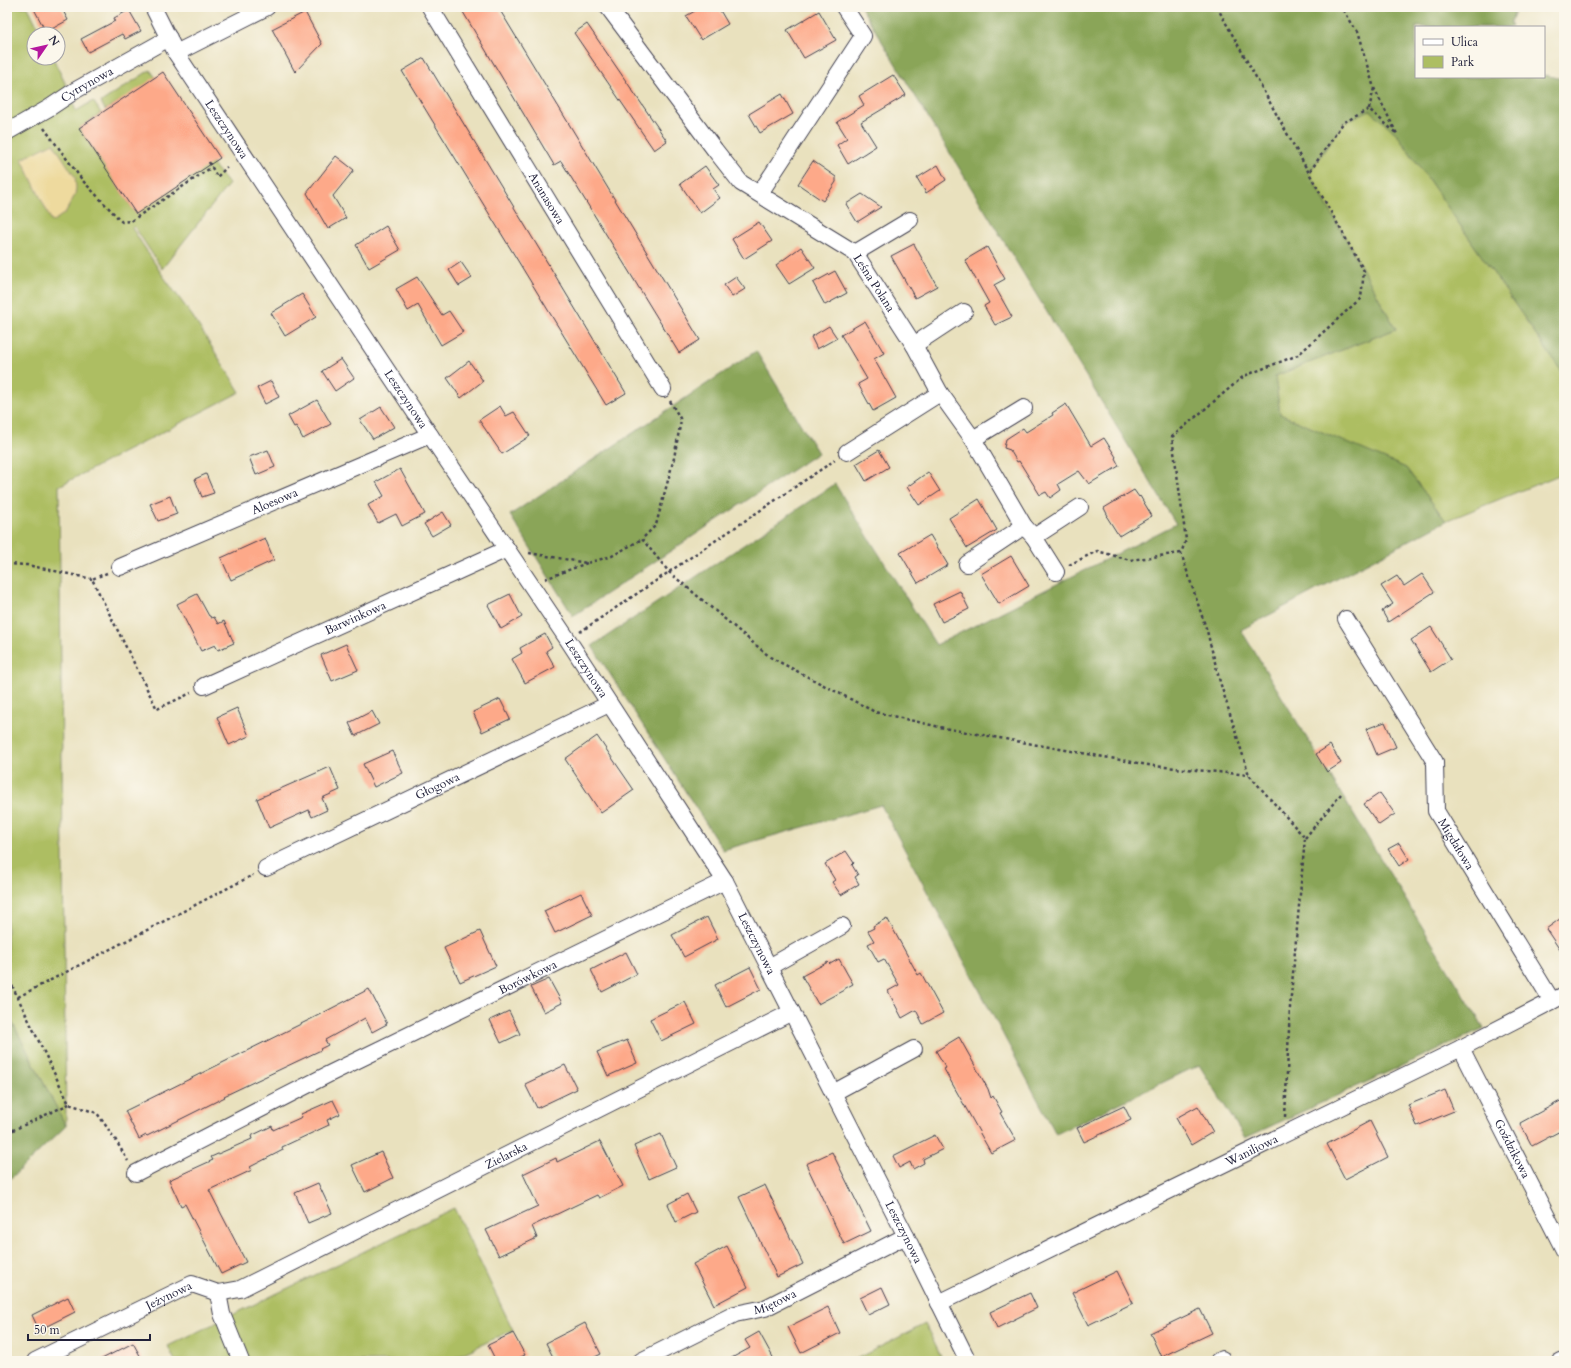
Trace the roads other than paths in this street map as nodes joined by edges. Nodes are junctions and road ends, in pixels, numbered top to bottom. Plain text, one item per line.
1 (153, 7) edge
2 (267, 7) edge
3 (430, 7) edge
4 (608, 7) edge
5 (844, 7) edge
6 (168, 38) junction
7 (176, 52) junction
8 (7, 132) edge
9 (760, 193) junction
10 (910, 220) dead end
11 (855, 253) junction
12 (964, 312) dead end
13 (914, 345) junction
14 (662, 390) road end
15 (940, 393) junction
16 (1024, 408) dead end
17 (430, 435) junction
18 (973, 439) junction
19 (847, 452) road end
20 (1080, 508) dead end
21 (1029, 532) junction
22 (507, 550) junction
23 (967, 564) dead end
24 (120, 568) road end
25 (1056, 572) road end
26 (1346, 619) dead end
27 (204, 686) road end
28 (609, 704) junction
29 (266, 868) road end
30 (725, 881) junction
31 (842, 926) dead end
32 (769, 967) junction
33 (1558, 998) edge
34 (792, 1012) junction
35 (1461, 1048) junction
36 (914, 1049) dead end
37 (833, 1093) junction
38 (136, 1173) road end
39 (906, 1236) junction
40 (1564, 1250) edge
41 (218, 1293) junction
42 (939, 1303) junction
43 (1564, 1360) edge
44 (35, 1361) edge
45 (241, 1361) edge
46 (641, 1361) edge
47 (968, 1361) edge
48 (1561, 1361) edge

1 - 6 street, Leszczynowa
2 - 7 street
3 - 14 street, Ananasowa
4 - 9 street, Leśna Polana
5 - 9 street
6 - 7 street, Leszczynowa
6 - 8 street, Cytrynowa
7 - 17 street, Leszczynowa
9 - 11 street, Leśna Polana
10 - 11 street
11 - 13 street, Leśna Polana
12 - 13 street
13 - 15 street, Leśna Polana
15 - 18 street, Leśna Polana
15 - 19 street
16 - 18 street
17 - 22 street, Leszczynowa
17 - 24 street, Aloesowa
18 - 21 street, Leśna Polana
20 - 21 street
21 - 23 street
21 - 25 street, Leśna Polana
22 - 27 street, Barwinkowa
22 - 28 street, Leszczynowa
26 - 33 street, Migdałowa
28 - 29 street, Głogowa
28 - 30 street, Leszczynowa
30 - 32 street, Leszczynowa
30 - 38 street, Borówkowa
31 - 32 street
32 - 34 street, Leszczynowa
33 - 35 street, Waniliowa
34 - 37 street, Leszczynowa
34 - 41 street, Zielarska
35 - 40 street, Goździkowa
35 - 42 street, Waniliowa
36 - 37 street
37 - 39 street, Leszczynowa
39 - 42 street, Leszczynowa
39 - 46 street, Miętowa
41 - 44 street, Jeżynowa
41 - 45 street
42 - 47 street, Leszczynowa
43 - 48 street

